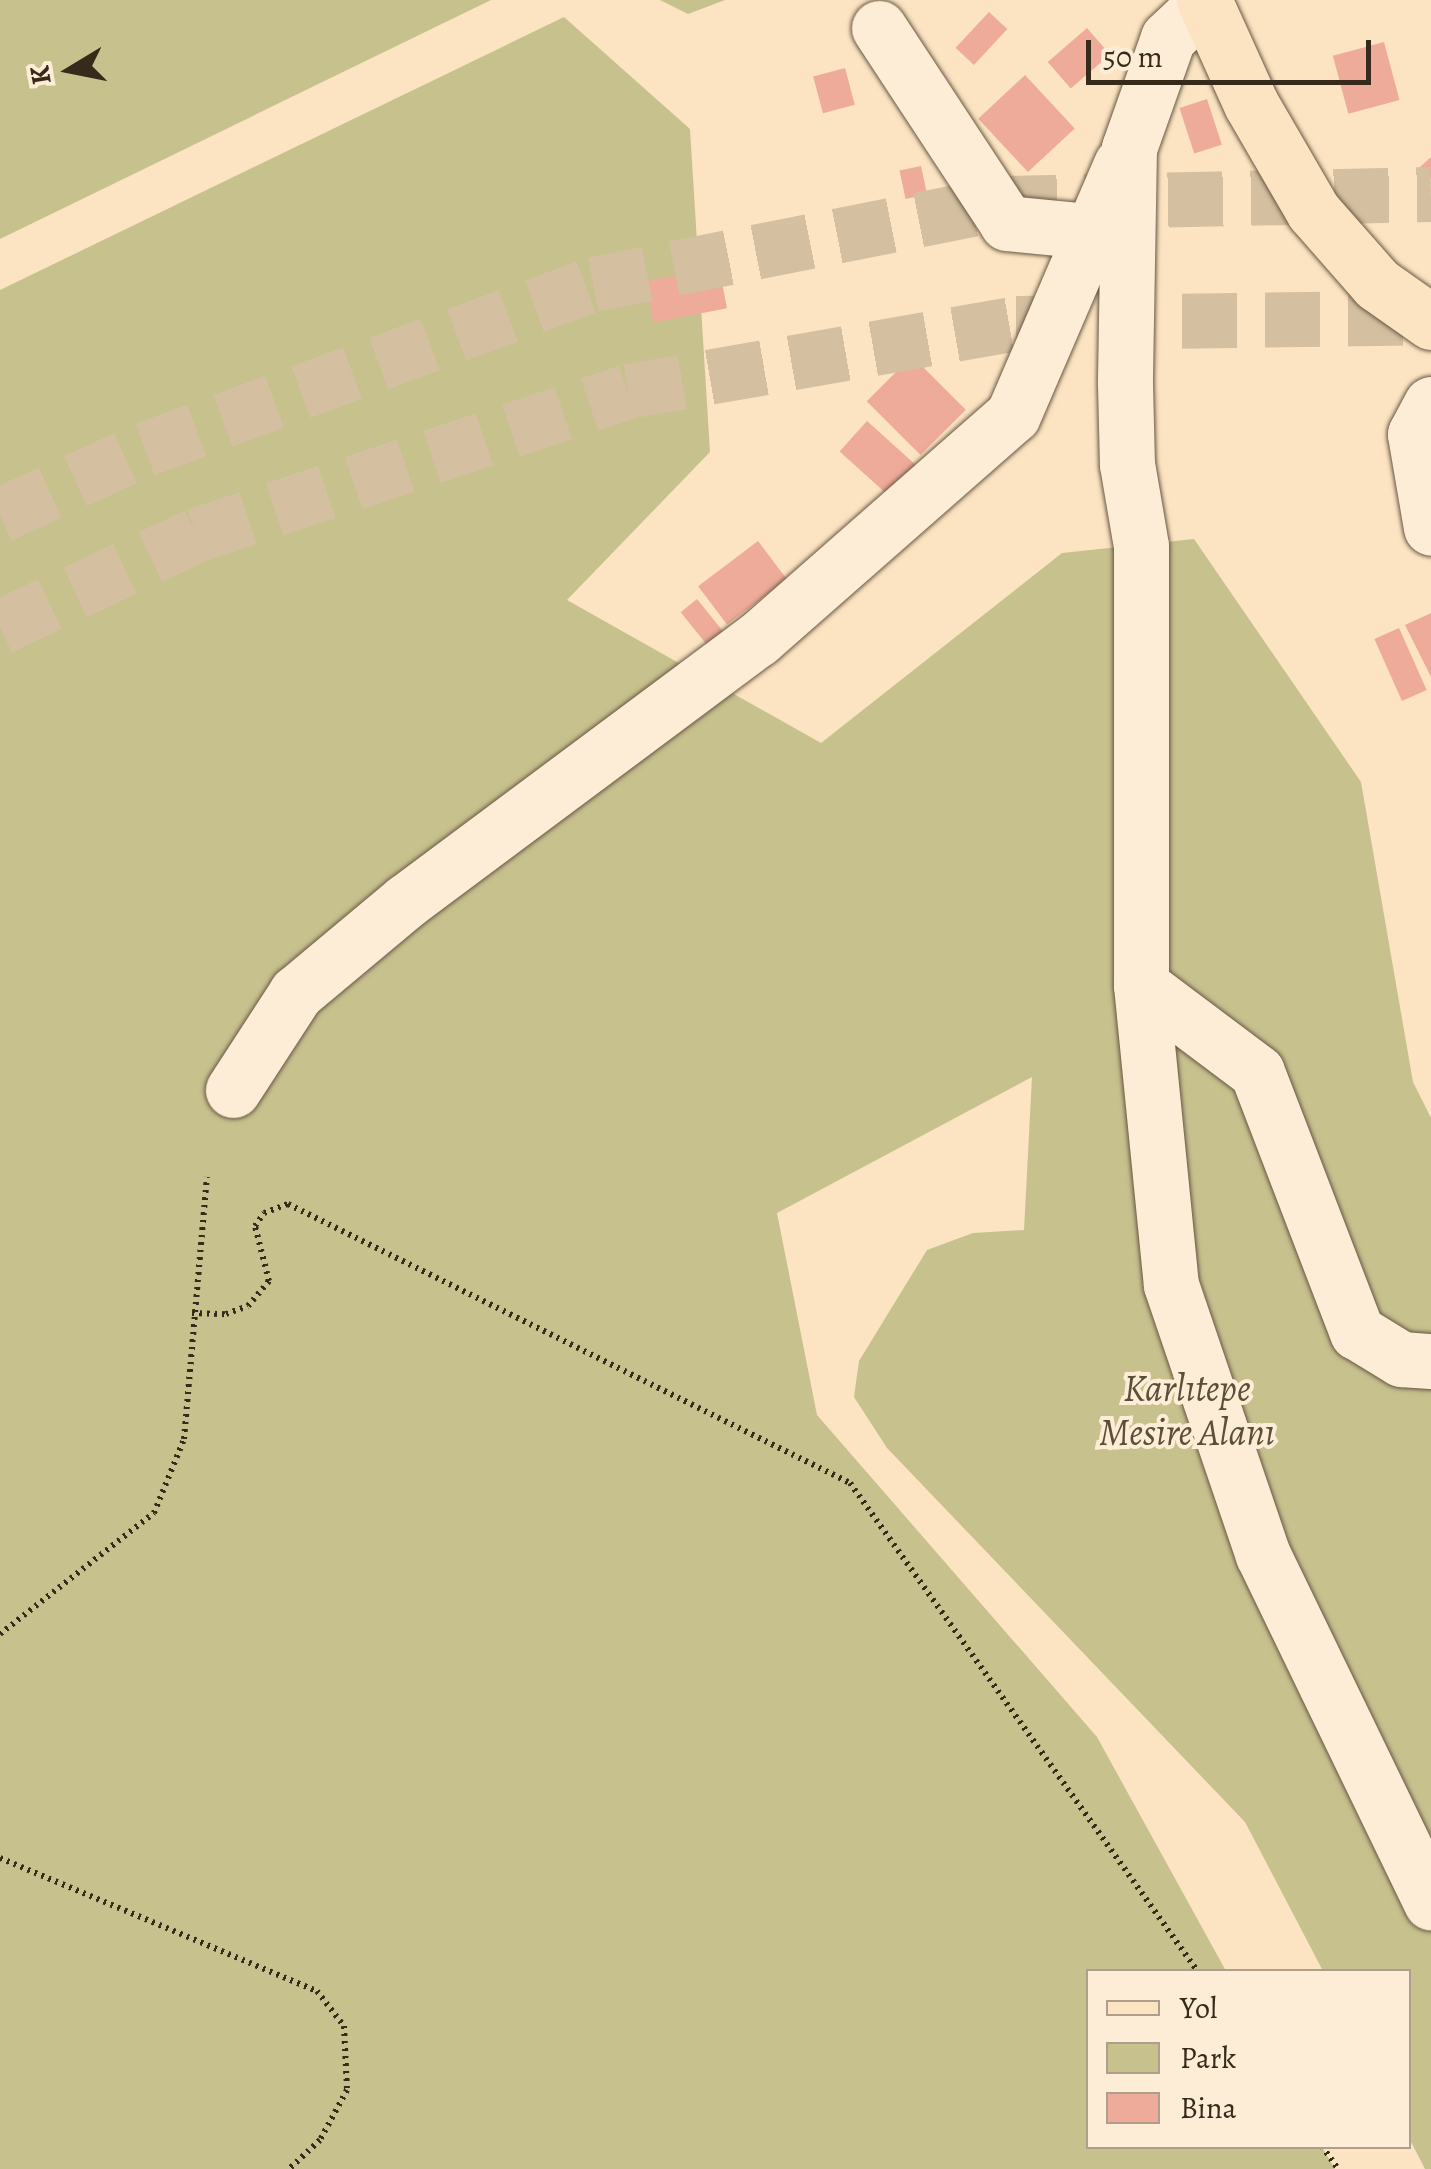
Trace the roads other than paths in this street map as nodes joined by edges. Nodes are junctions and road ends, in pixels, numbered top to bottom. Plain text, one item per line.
1 (1204, 1) edge
2 (879, 28) dead end
3 (1129, 148) junction
4 (1088, 232) junction
5 (1431, 322) edge
6 (1431, 404) edge
7 (1431, 528) edge
8 (1142, 985) junction
9 (233, 1090) dead end
10 (1431, 1361) edge
11 (1431, 1904) edge

1 - 3 street
1 - 5 main road
2 - 4 street
3 - 4 street
3 - 8 street
4 - 9 street
6 - 7 street
8 - 10 street
8 - 11 street

